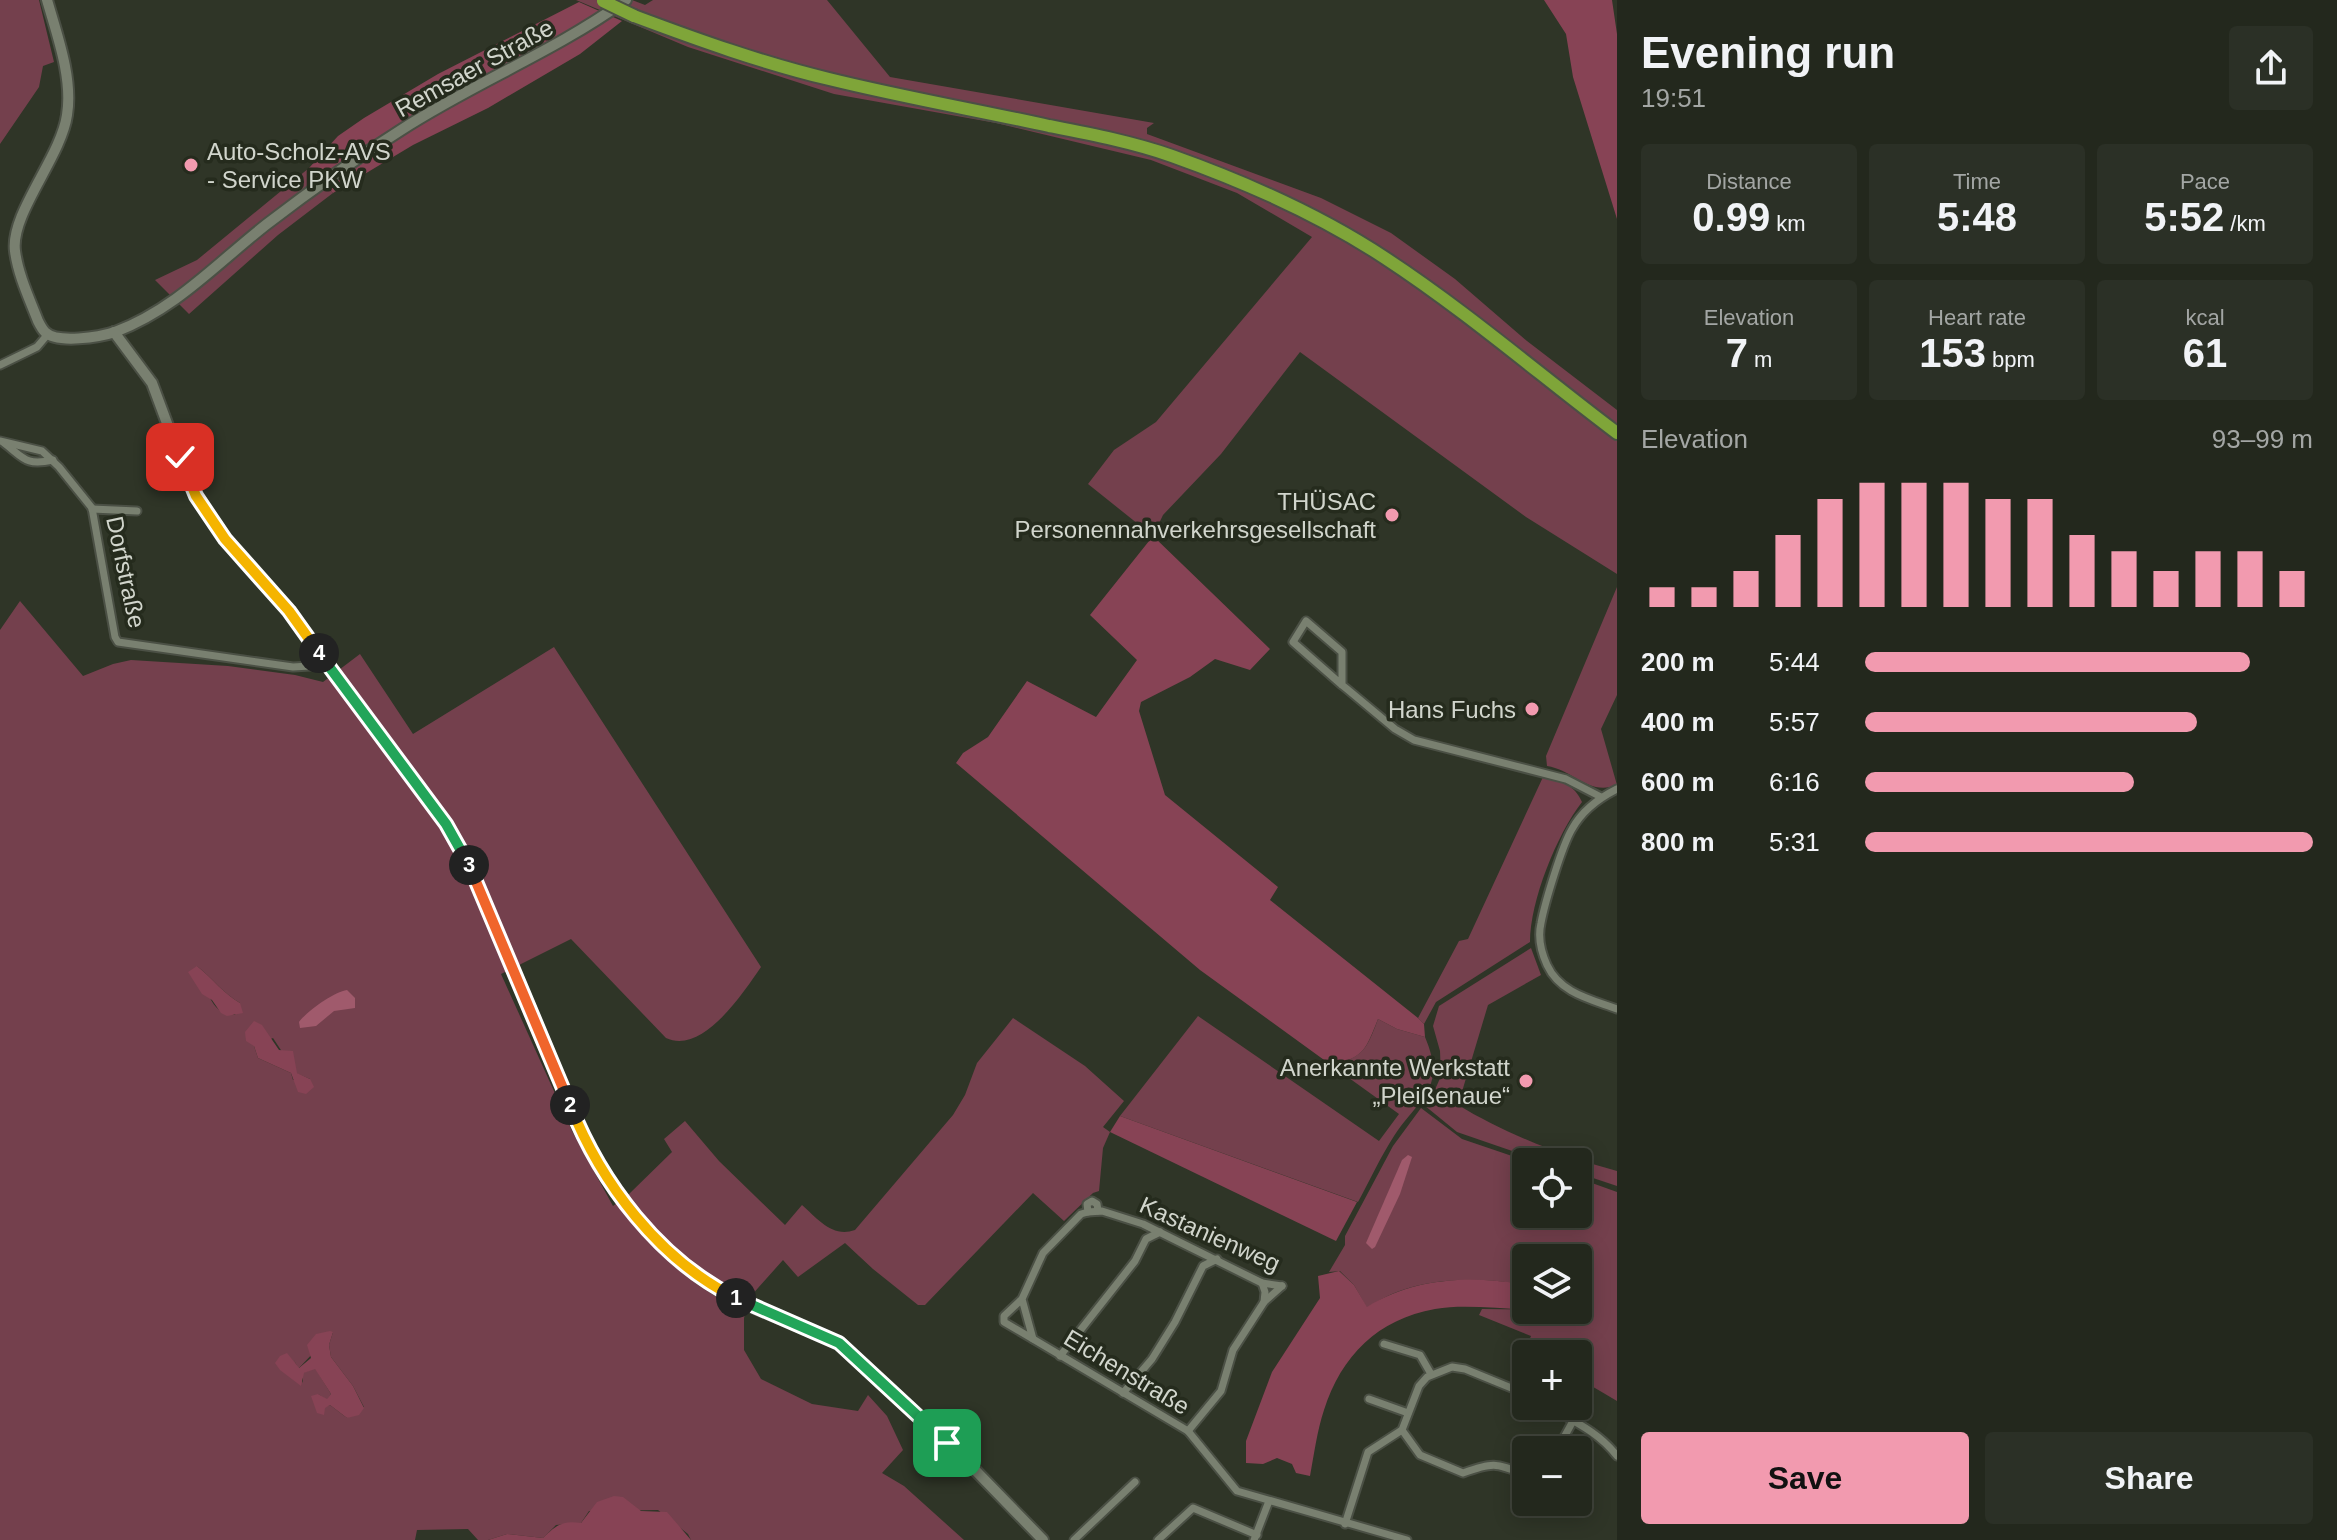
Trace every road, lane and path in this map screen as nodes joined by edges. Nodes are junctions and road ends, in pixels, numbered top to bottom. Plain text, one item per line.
1 (47, 0) edge
2 (603, 0) edge
3 (626, 0) edge
4 (114, 332) junction
5 (48, 334) junction
6 (0, 365) edge
7 (1617, 433) edge
8 (1, 442) edge
9 (53, 460) junction
10 (92, 509) junction
11 (137, 511) dead end
12 (325, 661) junction
13 (1342, 685) junction
14 (1617, 789) edge
15 (1601, 797) junction
16 (1617, 1009) edge
17 (1143, 1224) junction
18 (1160, 1232) junction
19 (1146, 1239) junction
20 (1200, 1251) junction
21 (1217, 1259) junction
22 (1203, 1266) junction
23 (1262, 1283) junction
24 (1022, 1299) junction
25 (1264, 1302) junction
26 (1033, 1339) junction
27 (1384, 1344) dead end
28 (1060, 1356) junction
29 (1431, 1374) junction
30 (1512, 1388) edge
31 (1123, 1393) junction
32 (1369, 1399) dead end
33 (1408, 1413) junction
34 (1573, 1421) joint
35 (1402, 1430) junction
36 (1188, 1431) junction
37 (1565, 1436) edge
38 (1617, 1456) edge
39 (1512, 1470) edge
40 (1135, 1482) dead end
41 (1269, 1501) junction
42 (1345, 1524) junction
43 (1255, 1537) edge
44 (1043, 1540) edge
45 (1074, 1540) edge
46 (1158, 1540) edge
47 (1407, 1540) edge

1 - 5 street
2 - 7 highway, bridge
3 - 4 street, Remsaer Straße
4 - 5 street, Remsaer Straße
4 - 12 street
5 - 6 street
8 - 9 street, Dorfstraße
8 - 9 street, Dorfstraße
9 - 10 street, Dorfstraße
10 - 11 street
10 - 12 street, Dorfstraße
12 - 44 street
13 - 13 street
13 - 15 street
14 - 15 street
15 - 16 street
17 - 18 street, Kastanienweg
17 - 19 street
17 - 24 street, Kastanienweg
18 - 19 street
18 - 20 street, Kastanienweg
19 - 28 street
20 - 21 street, Kastanienweg
20 - 22 street
21 - 22 street
21 - 23 street, Kastanienweg
22 - 31 street
23 - 25 street
23 - 25 street, Kastanienweg
24 - 26 street
24 - 26 street, Eichenstraße
25 - 36 street
26 - 28 street, Eichenstraße
27 - 29 street
28 - 31 street, Eichenstraße
29 - 30 street
29 - 33 street
31 - 36 street, Eichenstraße
32 - 33 street
33 - 35 street
34 - 37 street
34 - 38 street
35 - 39 street
35 - 42 street
36 - 41 street, Eichenstraße
40 - 45 street
41 - 42 street, Eichenstraße
41 - 43 street
42 - 47 street, Eichenstraße
43 - 46 street

